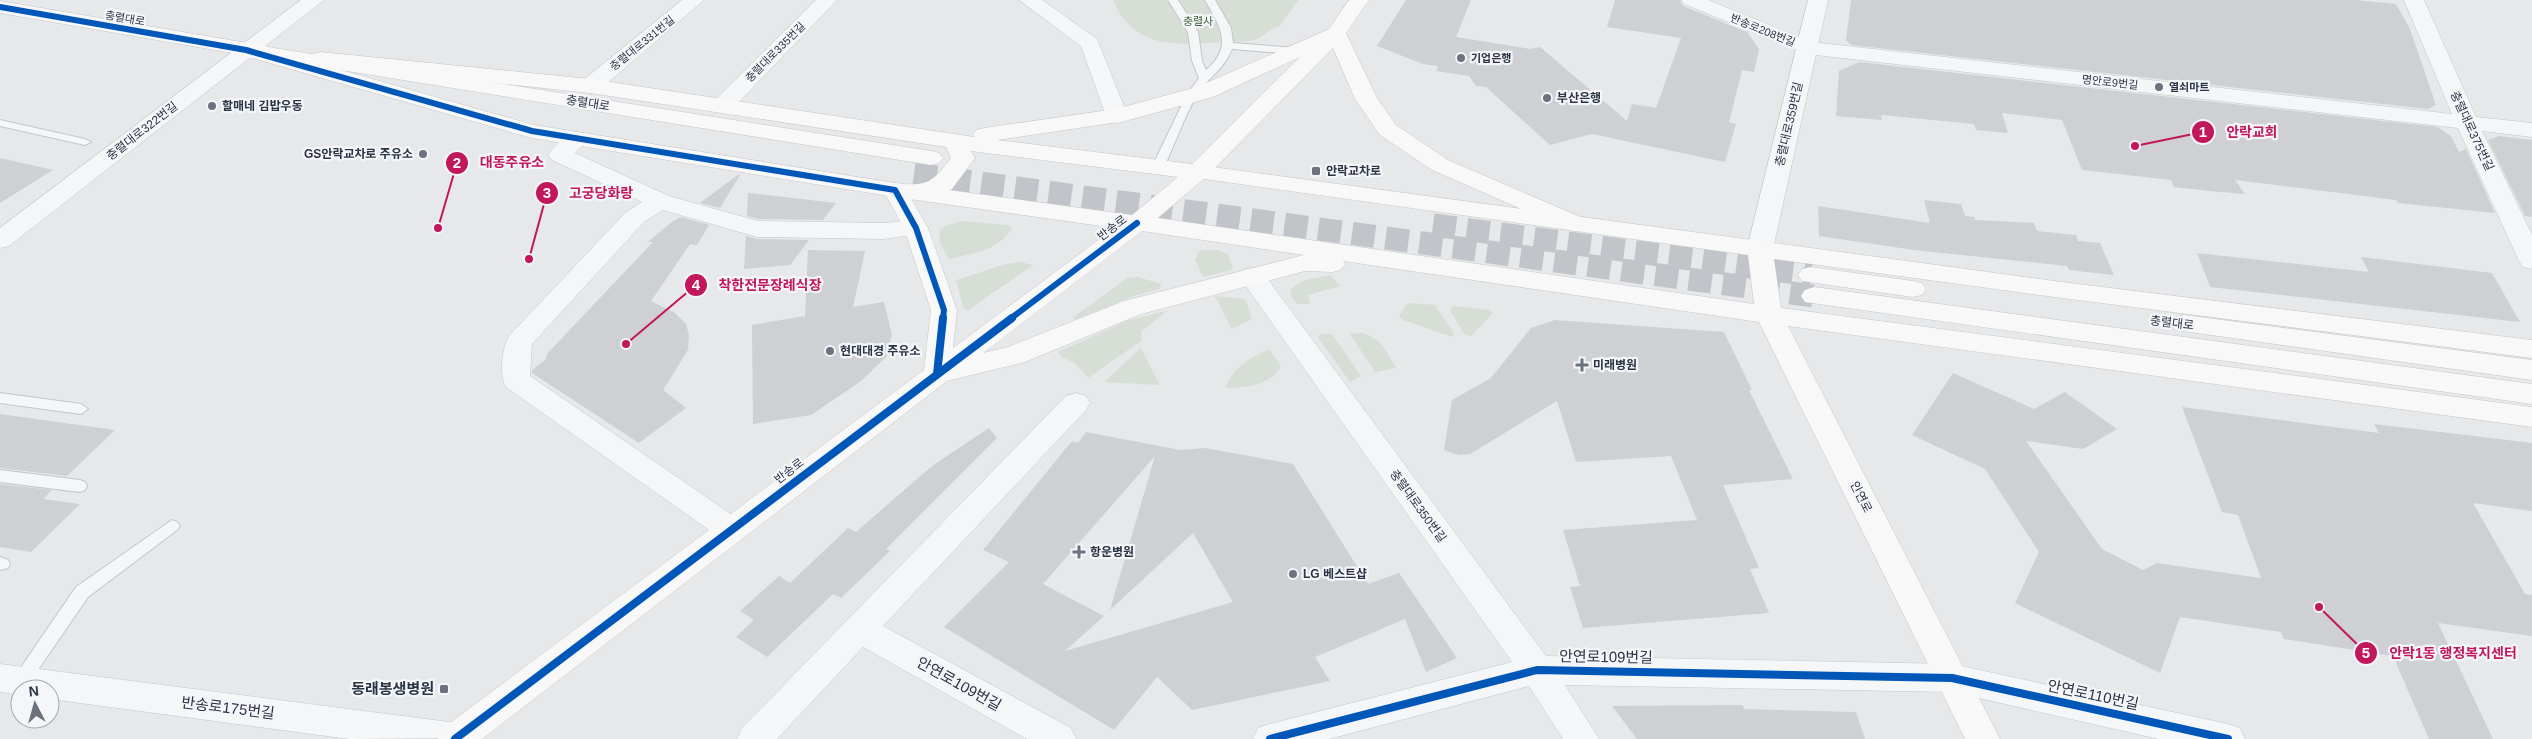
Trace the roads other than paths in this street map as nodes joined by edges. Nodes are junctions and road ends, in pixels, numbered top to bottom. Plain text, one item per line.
1 (314, 0) edge
2 (694, 0) edge
3 (827, 0) edge
4 (1030, 0) edge
5 (1173, 0) edge
6 (1210, 0) edge
7 (1359, 0) edge
8 (1690, 0) edge
9 (1818, 0) edge
10 (2414, 0) edge
11 (0, 7) edge
12 (1336, 33) junction
13 (1228, 45) junction
14 (1807, 48) junction
15 (246, 50) junction
16 (1296, 51) junction
17 (1204, 78) junction
18 (590, 86) junction
19 (1191, 96) junction
20 (724, 105) junction
21 (1117, 116) junction
22 (0, 123) edge
23 (2467, 123) junction
24 (2532, 130) edge
25 (578, 139) junction
26 (85, 142) dead end
27 (942, 146) junction
28 (1158, 167) junction
29 (1198, 172) junction
30 (908, 186) junction
31 (660, 201) junction
32 (1138, 223) junction
33 (1574, 224) junction
34 (916, 228) junction
35 (0, 240) edge
36 (1760, 249) junction
37 (2532, 260) edge
38 (1444, 266) junction
39 (1252, 276) junction
40 (1769, 315) junction
41 (2532, 349) edge
42 (2532, 370) edge
43 (937, 374) junction
44 (2532, 394) edge
45 (0, 398) edge
46 (1076, 403) dead end
47 (81, 409) dead end
48 (2532, 417) edge
49 (0, 476) edge
50 (80, 486) dead end
51 (172, 526) dead end
52 (730, 529) junction
53 (859, 629) junction
54 (1537, 670) junction
55 (1952, 678) junction
56 (11, 679) edge
57 (60, 687) edge
58 (456, 738) edge
59 (754, 739) edge
60 (1059, 739) edge
61 (1270, 739) edge
62 (1582, 739) edge
63 (1983, 739) edge
64 (2228, 739) edge

1 - 15 street, 충렬대로322번길
2 - 18 street, 충렬대로331번길
3 - 20 street, 충렬대로335번길
4 - 21 street
5 - 17 lane
6 - 13 lane
7 - 12 main road, 반송로
8 - 14 street, 반송로208번길
9 - 14 street, 충렬대로359번길
10 - 23 street, 충렬대로375번길
11 - 15 main road, 충렬대로
12 - 16 main road
12 - 29 main road, 반송로
12 - 33 main road
13 - 16 lane
13 - 17 lane
14 - 23 street, 명안로9번길
14 - 36 street, 충렬대로359번길
15 - 18 main road
15 - 25 main road
15 - 27 main road, 충렬대로
15 - 30 main road, 충렬대로
15 - 35 street, 충렬대로322번길
16 - 19 main road
17 - 19 lane
18 - 20 main road
19 - 21 main road
19 - 28 lane
20 - 27 main road
21 - 27 main road
22 - 26 lane
23 - 24 street, 명안로9번길
23 - 37 street, 충렬대로375번길
25 - 30 main road
25 - 31 street
27 - 28 main road
27 - 30 main road
28 - 29 main road
29 - 32 main road, 반송로
29 - 33 main road
30 - 32 main road
30 - 34 main road
31 - 34 street
31 - 52 street
32 - 38 main road
32 - 43 main road, 반송로
33 - 36 main road
34 - 43 main road
36 - 40 main road, 안연로
36 - 41 main road
38 - 39 main road
38 - 40 main road
39 - 43 main road
39 - 54 street, 충렬대로350번길
40 - 48 main road
40 - 55 main road, 안연로
42 - 44 main road, 충렬대로
43 - 52 main road, 반송로
45 - 47 lane
46 - 53 street
49 - 50 lane
51 - 56 lane
52 - 58 main road, 반송로
53 - 59 street
53 - 60 street, 안연로109번길
54 - 55 street, 안연로109번길
54 - 61 street, 안연로109번길
54 - 62 street, 충렬대로350번길
55 - 63 main road, 안연로
55 - 64 street, 안연로110번길
57 - 58 street, 반송로175번길

